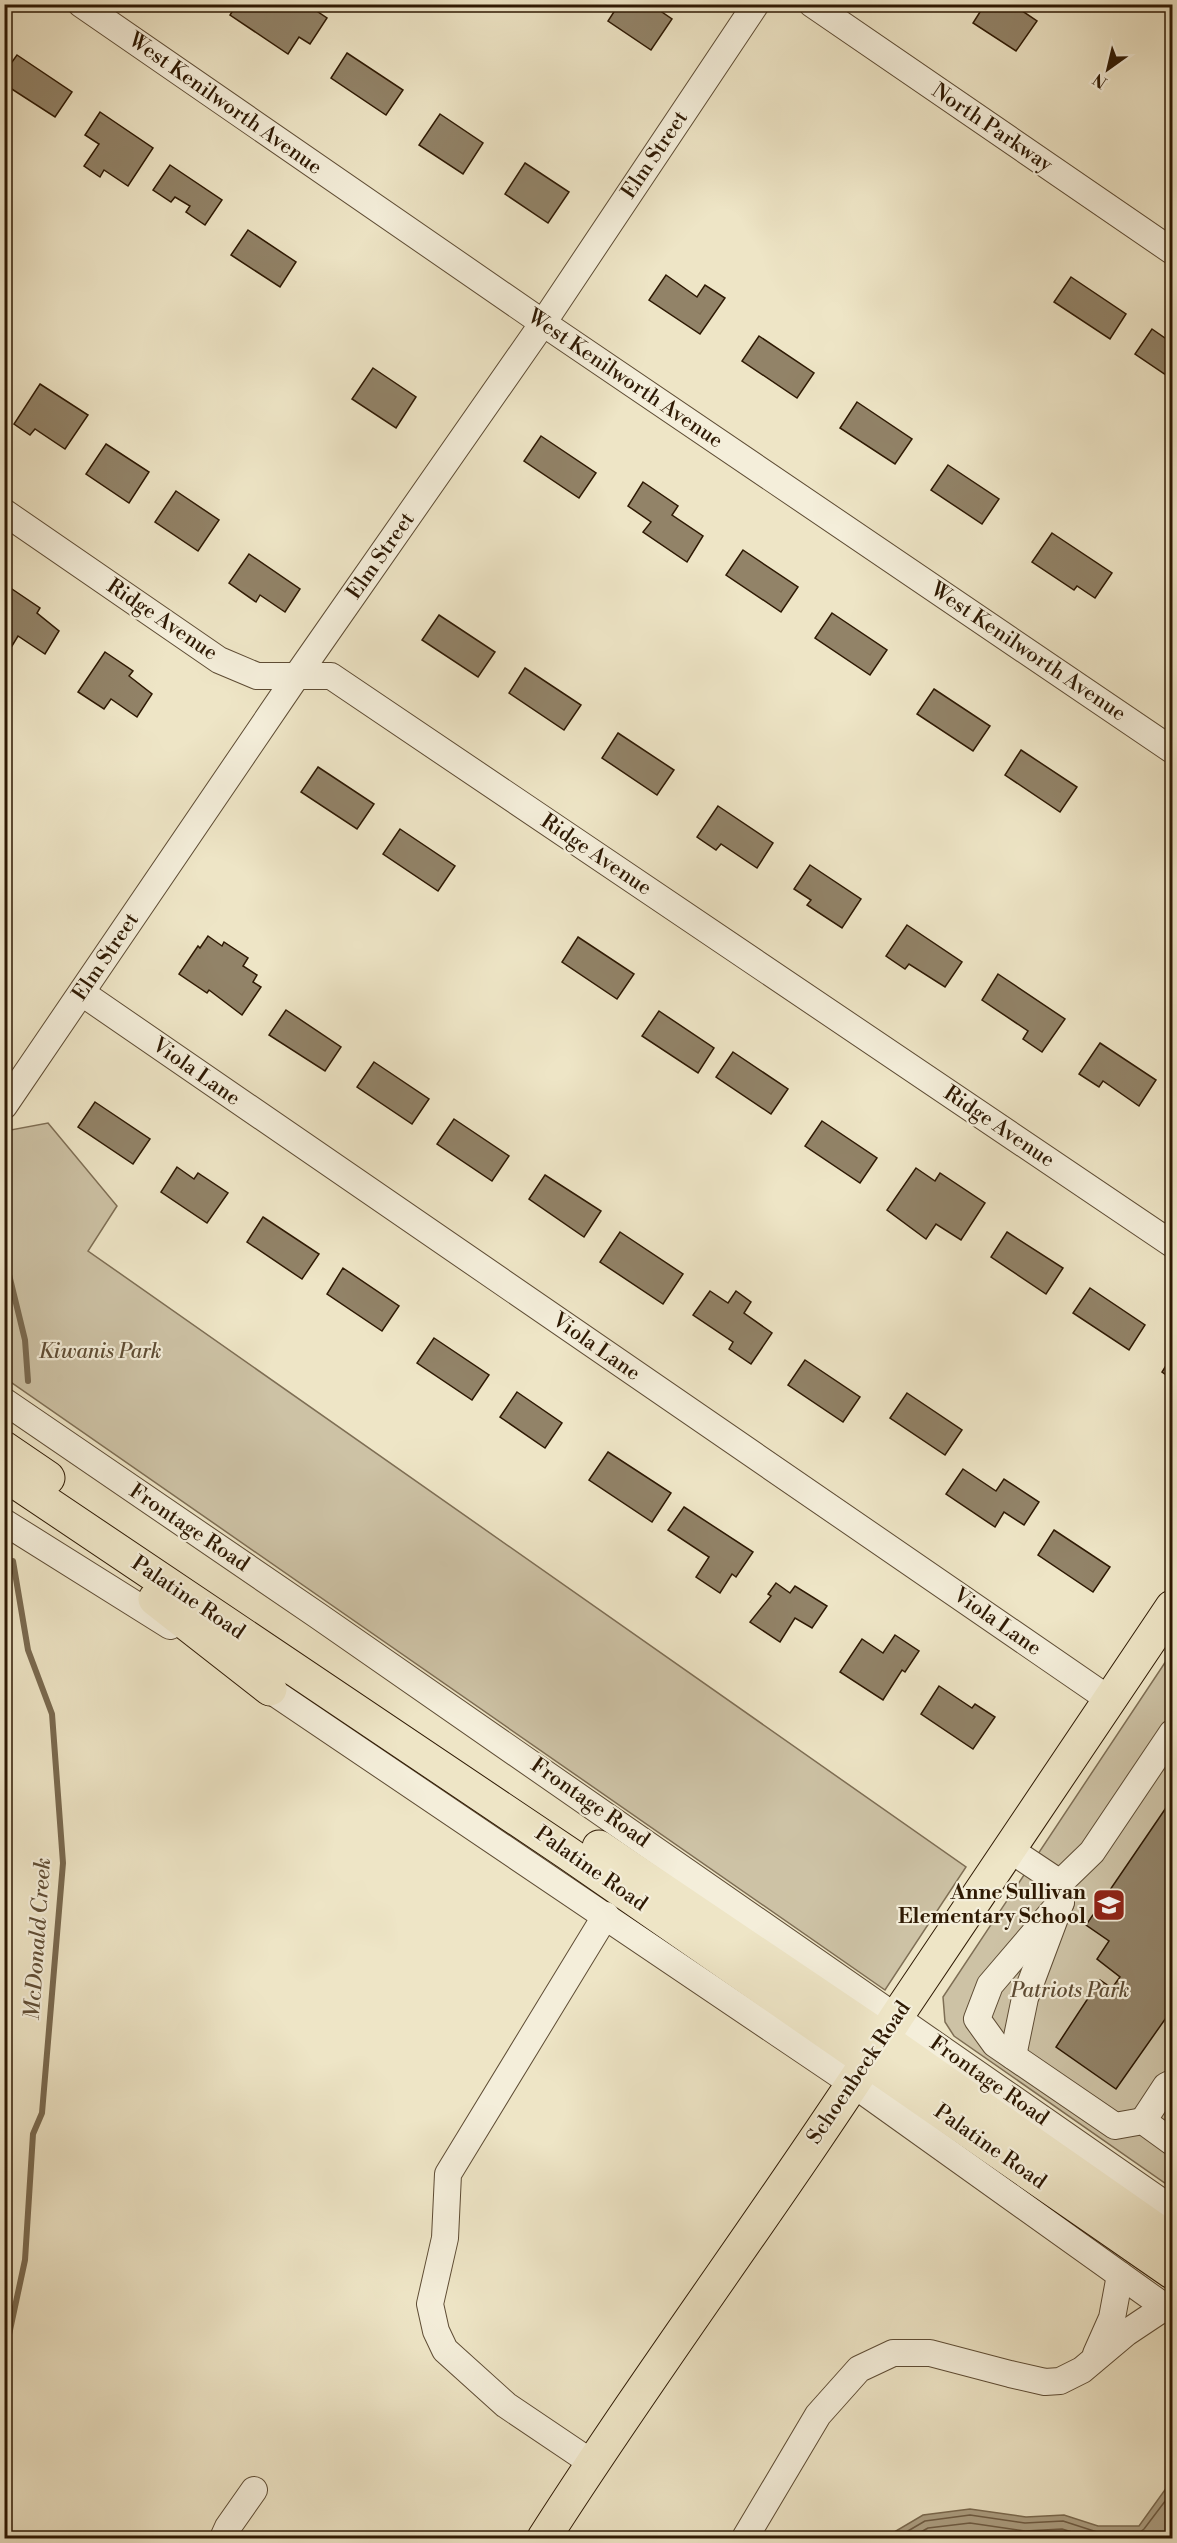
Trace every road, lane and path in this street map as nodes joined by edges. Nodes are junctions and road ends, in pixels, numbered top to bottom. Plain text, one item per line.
1 (81, 4) edge
2 (756, 4) edge
3 (812, 4) edge
4 (1173, 251) edge
5 (543, 323) junction
6 (4, 512) edge
7 (296, 677) junction
8 (1173, 750) edge
9 (82, 993) junction
10 (4, 1107) edge
11 (1173, 1244) edge
12 (4, 1401) edge
13 (8, 1462) edge
14 (4, 1522) edge
15 (1173, 1607) edge
16 (270, 1689) junction
17 (1110, 1700) junction
18 (1173, 1733) edge
19 (1009, 1849) junction
20 (1060, 1893) junction
21 (606, 1915) junction
22 (875, 2050) junction
23 (1013, 2056) junction
24 (1173, 2084) edge
25 (1143, 2121) junction
26 (1173, 2142) edge
27 (1173, 2209) edge
28 (1173, 2241) edge
29 (1173, 2272) edge
30 (1120, 2275) junction
31 (1169, 2309) edge
32 (1094, 2360) junction
33 (592, 2463) junction
34 (254, 2490) dead end
35 (223, 2538) edge
36 (544, 2538) edge
37 (745, 2538) edge

1 - 5 street, West Kenilworth Avenue
2 - 5 street, Elm Street
3 - 4 street, North Parkway
5 - 7 street, Elm Street
5 - 8 street, West Kenilworth Avenue
6 - 7 street, Ridge Avenue
7 - 9 street, Elm Street
7 - 11 street, Ridge Avenue
9 - 10 street, Elm Street
9 - 17 street, Viola Lane
12 - 22 street, Frontage Road
13 - 16 main road
13 - 22 main road, Palatine Road
14 - 16 street, Frontage Road
15 - 17 main road, Schoenbeck Road
16 - 21 street, Frontage Road
17 - 19 main road, Schoenbeck Road
18 - 20 street
19 - 20 street
19 - 22 main road, Schoenbeck Road
20 - 23 street
20 - 23 street
21 - 22 street, Frontage Road
21 - 33 street
22 - 27 street, Frontage Road
22 - 28 main road, Palatine Road
22 - 29 main road, Palatine Road
22 - 30 street, Frontage Road
22 - 33 main road, Schoenbeck Road
23 - 25 street
24 - 25 street
25 - 26 street
30 - 31 street, Frontage Road
30 - 32 street
31 - 32 street
32 - 37 street
33 - 36 main road, Schoenbeck Road
34 - 35 street

